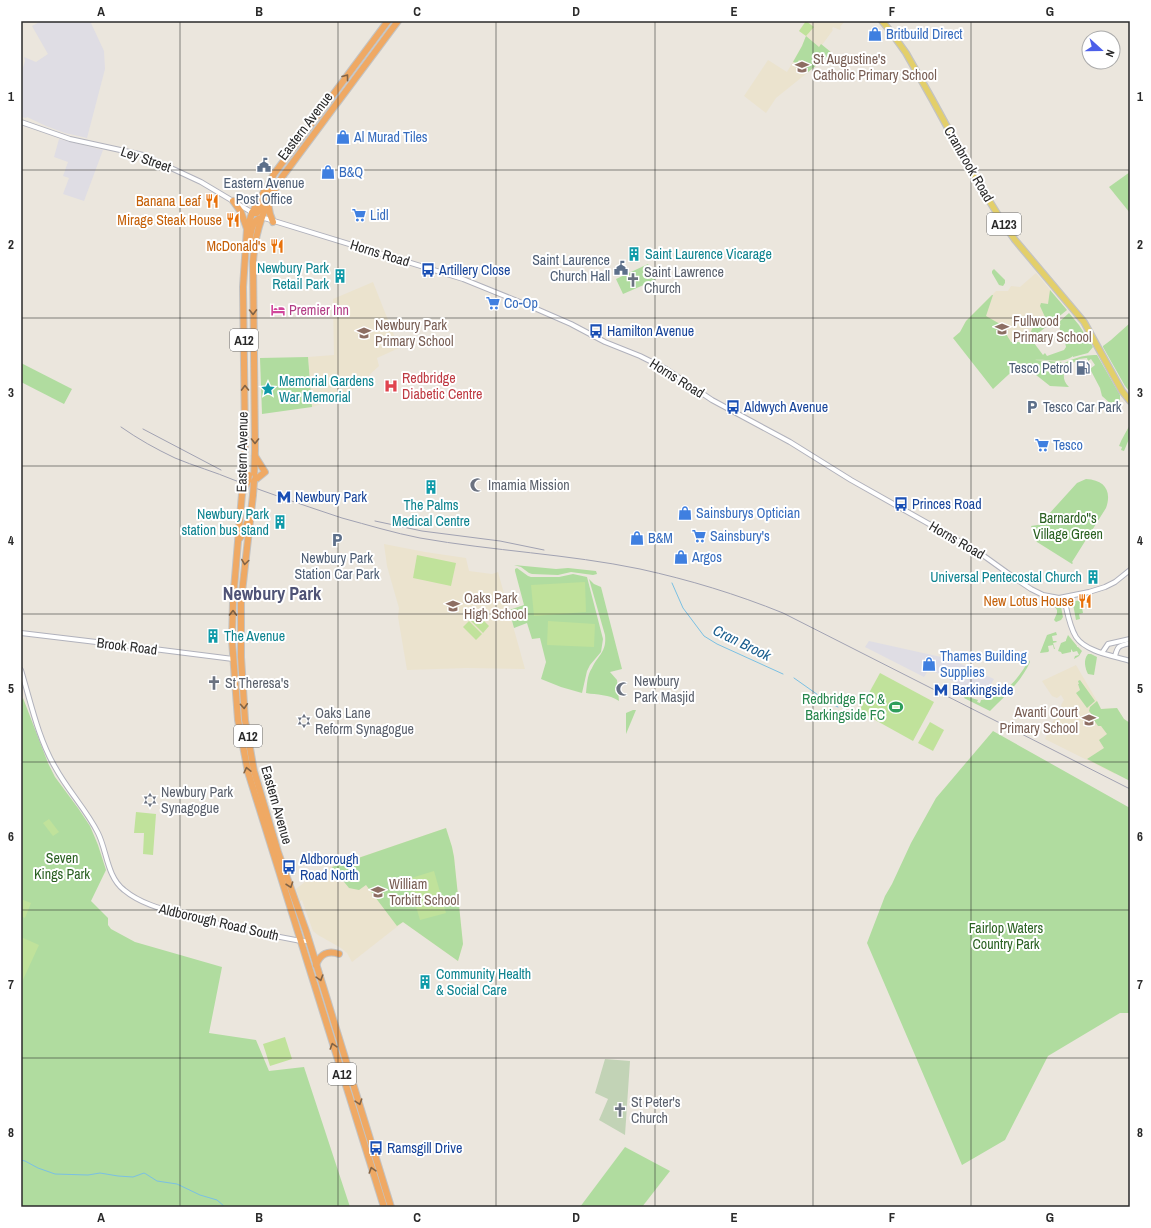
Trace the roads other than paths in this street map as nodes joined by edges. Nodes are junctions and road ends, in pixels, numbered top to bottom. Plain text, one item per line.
1 (388, 21) edge
2 (398, 21) edge
3 (882, 21) edge
4 (21, 122) edge
5 (282, 177) junction
6 (233, 201) junction
7 (268, 203) junction
8 (252, 213) junction
9 (261, 218) junction
10 (274, 222) junction
11 (246, 229) junction
12 (244, 269) junction
13 (1130, 401) edge
14 (255, 455) junction
15 (254, 471) junction
16 (246, 475) junction
17 (254, 481) junction
18 (240, 516) junction
19 (248, 523) junction
20 (239, 539) junction
21 (1130, 570) edge
22 (1064, 598) junction
23 (21, 633) edge
24 (1130, 639) edge
25 (1130, 643) edge
26 (1102, 652) junction
27 (1115, 656) junction
28 (233, 659) junction
29 (1130, 661) edge
30 (21, 670) edge
31 (301, 941) junction
32 (308, 941) junction
33 (339, 954) dead end
34 (316, 965) junction
35 (384, 1207) edge
36 (391, 1207) edge

8 -> 1 highway, Eastern Avenue / A12
2 - 5 highway, Eastern Avenue / A12
3 - 13 main road, Cranbrook Road / A123
4 - 6 street, Ley Street
5 - 7 highway, Eastern Avenue / A12
5 - 8 highway
6 - 8 street, Ley Street
6 - 11 highway
7 - 9 highway, Eastern Avenue / A12
7 - 10 highway
8 - 9 street, Ley Street
8 - 11 highway, Eastern Avenue / A12
9 - 10 street, Horns Road
9 - 12 highway
9 -> 14 highway, Eastern Avenue / A12
10 - 22 street, Horns Road
11 - 12 highway, Eastern Avenue / A12
16 -> 12 highway, Eastern Avenue / A12
14 - 15 highway, Eastern Avenue / A12
14 - 17 highway
15 - 16 highway
15 - 17 highway, Eastern Avenue / A12
16 - 18 highway, Eastern Avenue / A12, bridge
17 - 19 highway, Eastern Avenue / A12, bridge
18 - 19 highway
18 - 20 highway, Eastern Avenue / A12
19 - 20 highway
19 -> 32 highway, Eastern Avenue / A12
28 -> 20 highway, Eastern Avenue / A12
21 - 22 street
22 - 26 street
23 - 28 street, Brook Road
24 - 26 street
25 - 27 street
26 - 27 street
27 - 29 street
31 -> 28 highway, Eastern Avenue / A12
30 - 31 street, Aldborough Road South
31 - 32 street, Aldborough Road South
35 -> 31 highway, A12
32 - 34 highway, A12
33 - 34 highway
34 -> 36 highway, A12

